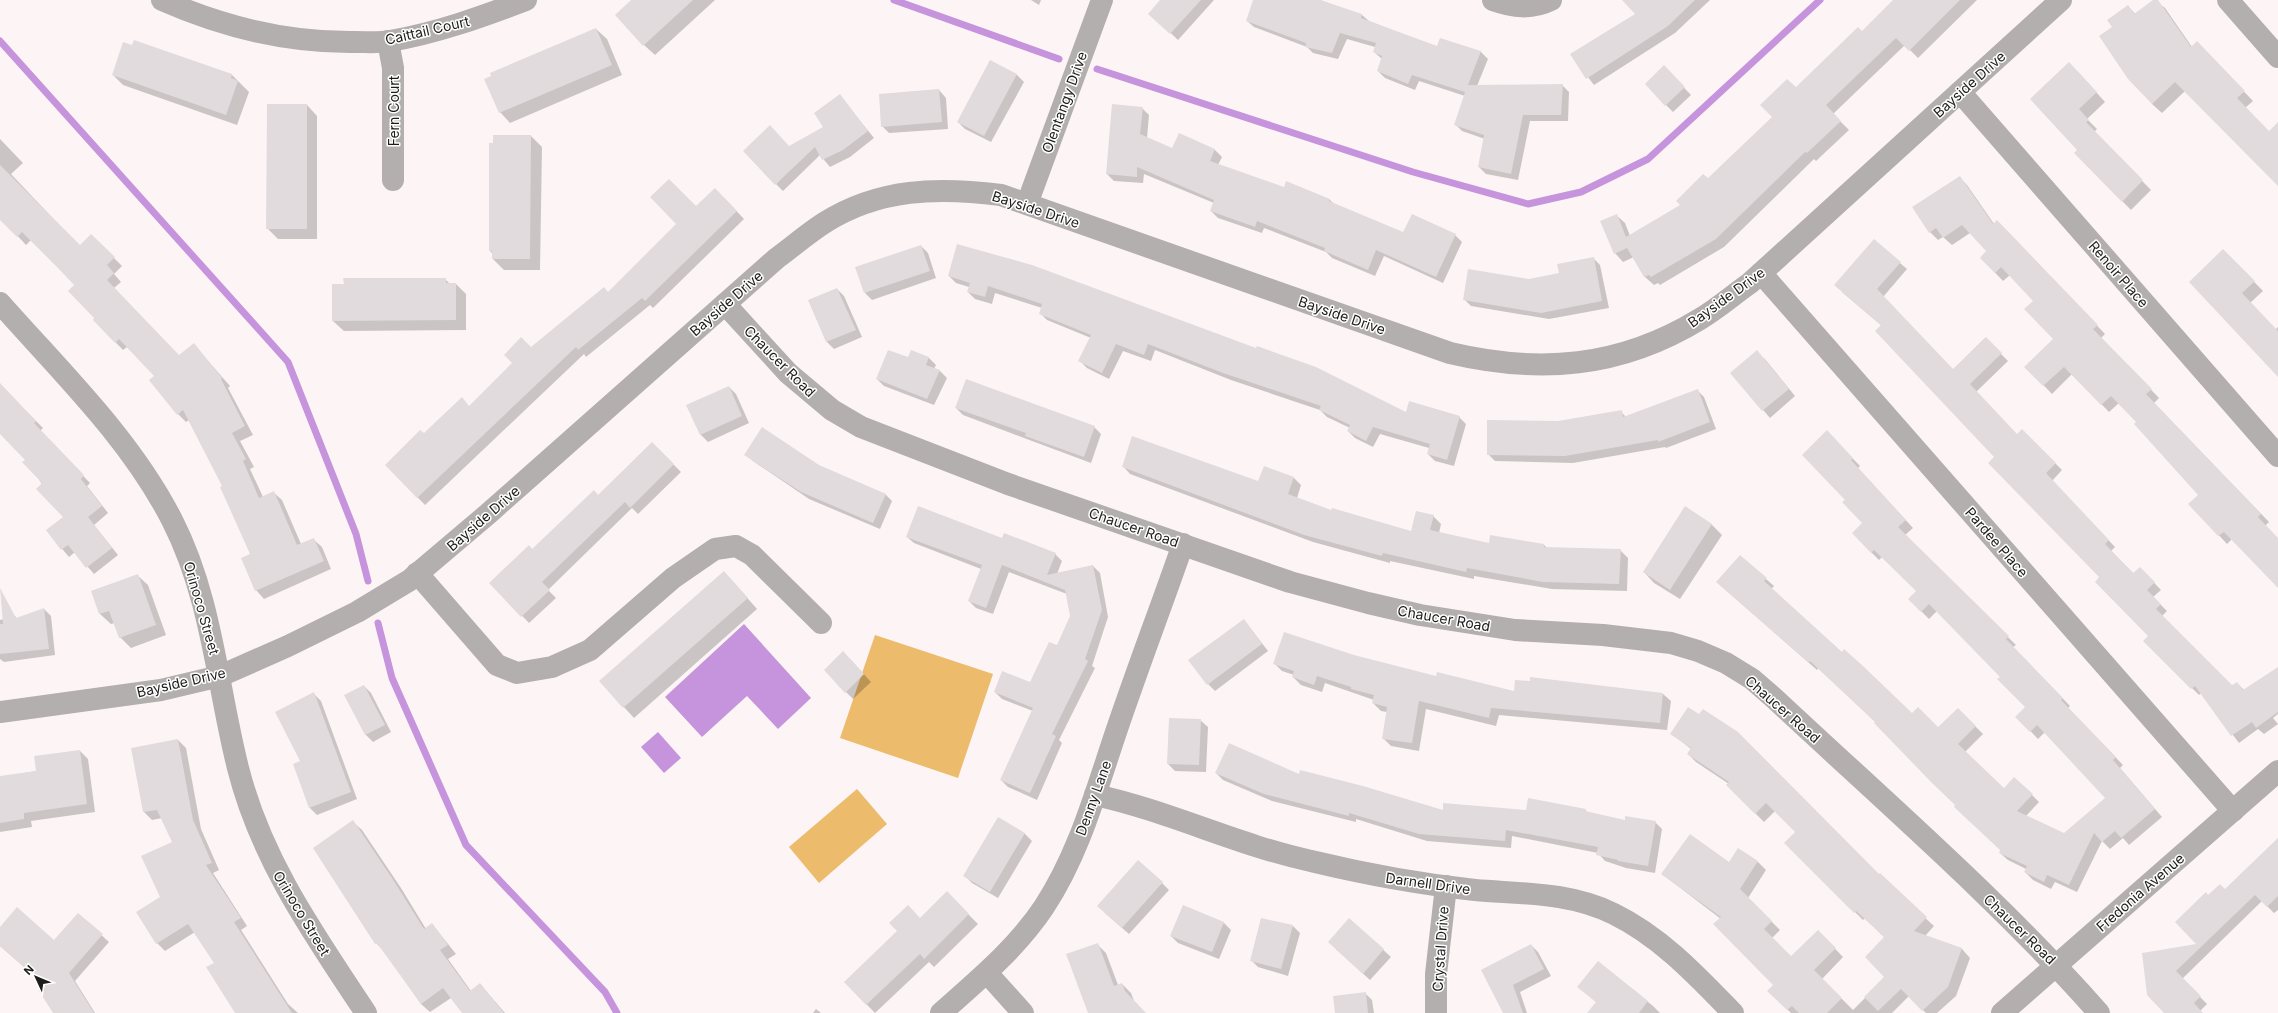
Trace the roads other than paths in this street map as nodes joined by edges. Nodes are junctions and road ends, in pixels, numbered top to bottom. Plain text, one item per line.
1 (162, 0) edge
2 (526, 0) edge
3 (1102, 0) edge
4 (1493, 0) edge
5 (1551, 0) edge
6 (2061, 0) edge
7 (2228, 0) edge
8 (388, 41) junction
9 (2278, 57) edge
10 (1960, 92) junction
11 (393, 180) dead end
12 (1027, 204) junction
13 (1761, 273) junction
14 (0, 303) edge
15 (725, 304) junction
16 (2278, 456) edge
17 (1183, 544) junction
18 (417, 574) junction
19 (821, 623) dead end
20 (220, 676) junction
21 (0, 712) edge
22 (2278, 771) edge
23 (1095, 795) junction
24 (2233, 811) junction
25 (1446, 886) junction
26 (2056, 964) junction
27 (986, 973) junction
28 (366, 1013) edge
29 (941, 1013) edge
30 (1023, 1013) edge
31 (1436, 1013) edge
32 (1733, 1013) edge
33 (2002, 1013) edge
34 (2099, 1013) edge

1 - 8 street, Caittail Court
2 - 8 street, Caittail Court
3 - 12 street, Olentangy Drive
4 - 5 street
6 - 10 street, Bayside Drive
7 - 9 street
8 - 11 street, Fern Court
10 - 13 street, Bayside Drive
10 - 16 street, Renoir Place
12 - 13 street, Bayside Drive
12 - 15 street, Bayside Drive
13 - 24 street, Pardee Place
14 - 20 street, Orinoco Street
15 - 17 street, Chaucer Road
15 - 18 street, Bayside Drive
17 - 23 street, Denny Lane
17 - 26 street, Chaucer Road
18 - 19 street
18 - 20 street, Bayside Drive
20 - 21 street, Bayside Drive
20 - 28 street, Orinoco Street
22 - 24 street, Fredonia Avenue
23 - 25 street, Darnell Drive
23 - 27 street, Denny Lane
24 - 26 street, Fredonia Avenue
25 - 31 street, Crystal Drive
25 - 32 street, Darnell Drive
26 - 33 street, Fredonia Avenue
26 - 34 street, Chaucer Road
27 - 29 street, Denny Lane
27 - 30 street

